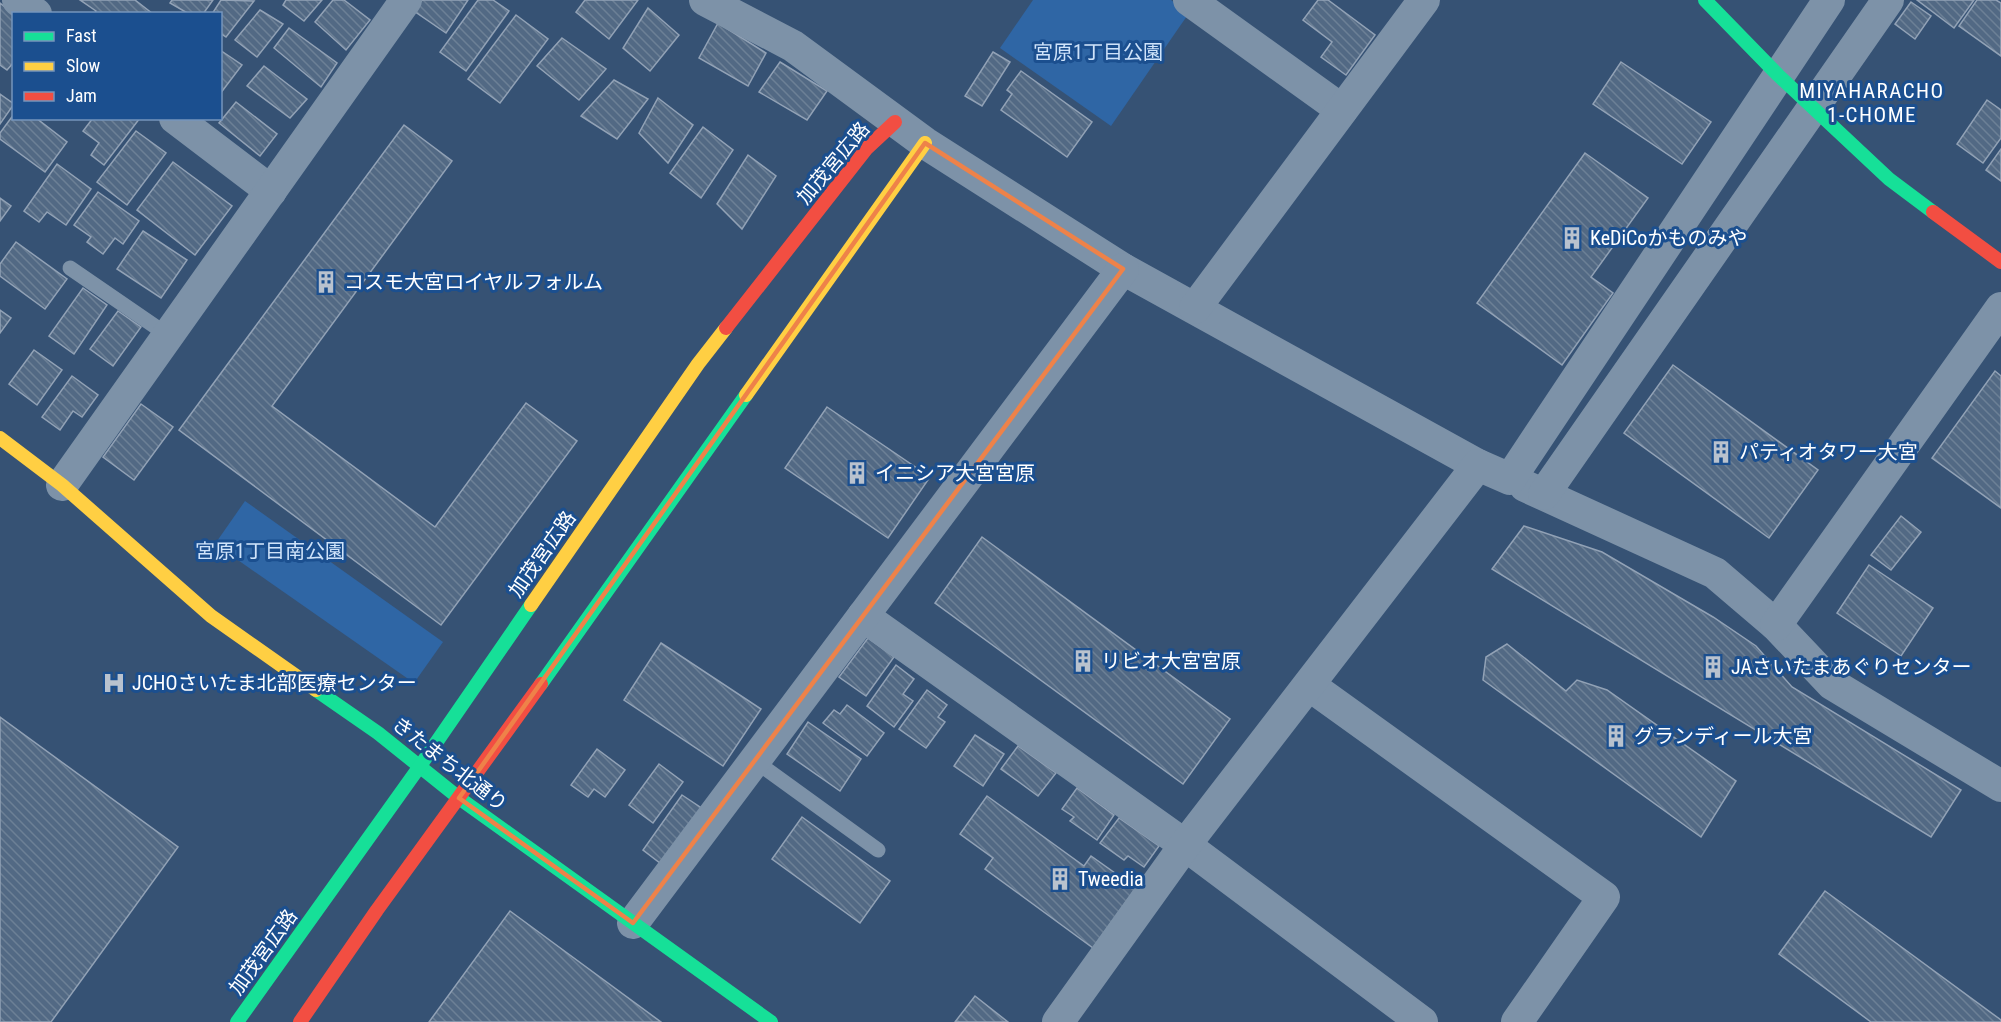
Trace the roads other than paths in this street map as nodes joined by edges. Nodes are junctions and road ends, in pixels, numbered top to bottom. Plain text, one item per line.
1 (18, 0) edge
2 (406, 0) edge
3 (705, 0) edge
4 (1189, 0) edge
5 (1424, 0) edge
6 (1705, 0) edge
7 (1829, 0) edge
8 (1888, 0) edge
9 (33, 12) edge
10 (1783, 80) junction
11 (1812, 107) junction
12 (1342, 110) junction
13 (178, 120) edge
14 (895, 122) junction
15 (925, 144) junction
16 (271, 191) junction
17 (2001, 262) edge
18 (70, 268) dead end
19 (1123, 269) junction
20 (1195, 308) junction
21 (2001, 308) edge
22 (169, 336) junction
23 (0, 438) edge
24 (1478, 465) junction
25 (1510, 479) junction
26 (62, 485) junction
27 (1544, 494) junction
28 (863, 616) junction
29 (1776, 625) junction
30 (1309, 685) junction
31 (755, 761) junction
32 (420, 766) junction
33 (2001, 786) edge
34 (459, 798) junction
35 (1185, 845) junction
36 (878, 850) dead end
37 (633, 923) junction
38 (237, 1022) edge
39 (300, 1022) edge
40 (771, 1022) edge
41 (1058, 1022) edge
42 (1422, 1022) edge
43 (1517, 1022) edge

1 - 9 street
2 - 16 street
3 - 14 street
4 - 12 street
5 - 12 street
6 - 10 street
7 - 10 street
8 - 11 street
10 - 11 street
10 - 25 street
11 - 17 street
11 - 27 street
12 - 20 street
13 - 16 street
14 - 15 street
14 - 32 street, 加茂宮広路
15 - 19 street
15 - 34 street
16 - 22 street
18 - 22 lane
19 - 20 street
19 - 28 street
20 - 24 street
21 - 29 street
22 - 26 street
23 - 26 street, きたまち北通り
24 - 25 street
24 - 30 street
25 - 27 street
26 - 32 street, きたまち北通り
27 - 29 street
28 - 31 street
28 - 35 street
29 - 33 street
30 - 35 street
30 - 43 street
31 - 36 lane
31 - 37 street
32 - 34 street, きたまち北通り
32 - 38 street, 加茂宮広路
34 - 37 street, きたまち北通り
34 - 39 street
35 - 41 street
35 - 42 street
37 - 40 street, きたまち北通り

